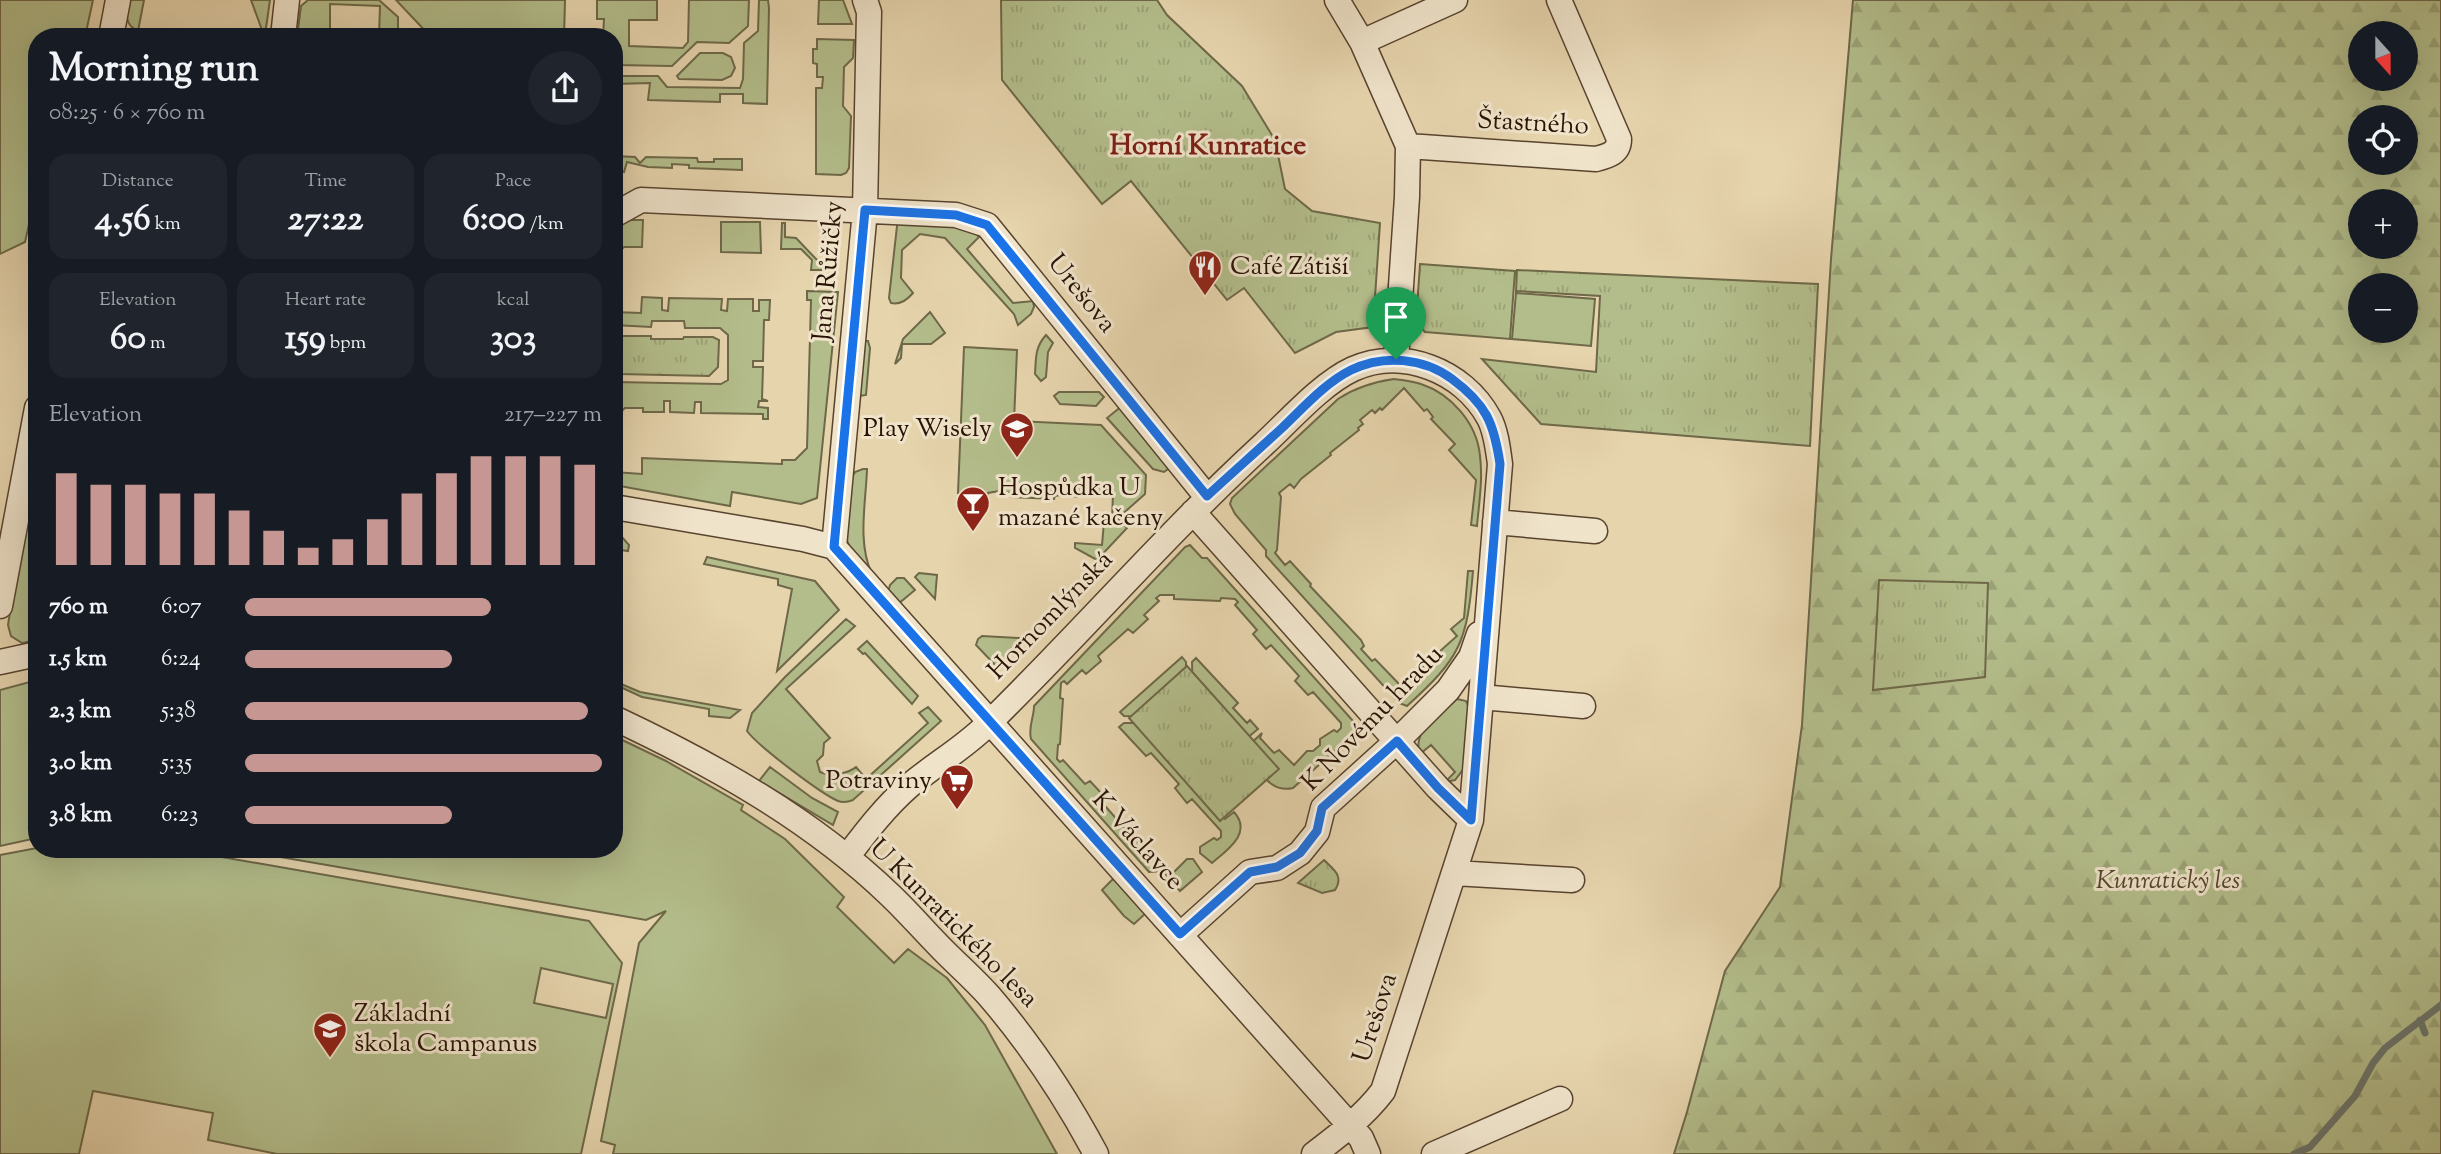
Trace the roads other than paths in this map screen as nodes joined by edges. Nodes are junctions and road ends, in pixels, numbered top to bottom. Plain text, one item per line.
1 (118, 0) edge
2 (287, 0) edge
3 (865, 0) edge
4 (1337, 0) edge
5 (1455, 0) edge
6 (1559, 0) edge
7 (113, 28) edge
8 (284, 28) edge
9 (1362, 42) junction
10 (1408, 146) junction
11 (623, 210) edge
12 (865, 210) junction
13 (1396, 359) junction
14 (28, 466) edge
15 (1200, 504) junction
16 (623, 509) edge
17 (1495, 523) junction
18 (1595, 531) dead end
19 (834, 547) junction
20 (1489, 601) junction
21 (0, 606) edge
22 (28, 655) edge
23 (0, 660) edge
24 (1481, 696) junction
25 (1583, 706) dead end
26 (623, 722) edge
27 (990, 722) junction
28 (1397, 741) junction
29 (1471, 820) junction
30 (846, 858) junction
31 (1454, 873) junction
32 (1572, 880) dead end
33 (1180, 934) junction
34 (1560, 1099) dead end
35 (1350, 1125) junction
36 (1096, 1154) edge
37 (1314, 1154) edge
38 (1368, 1154) edge
39 (1434, 1154) edge

1 - 7 street
2 - 8 street
3 - 12 street, Jana Růžičky
4 - 9 street
5 - 9 street
6 - 10 street, Šťastného
9 - 10 street
10 - 13 street
11 - 12 street, Urešova
12 - 15 street, Urešova
12 - 19 street, Jana Růžičky
13 - 15 street, Hornomlýnská
13 - 17 street, Hornomlýnská
14 - 21 street
15 - 27 street, Hornomlýnská
15 - 28 street, Urešova
16 - 19 street
17 - 18 street
17 - 20 street, Hornomlýnská
19 - 27 street
20 - 24 street, Hornomlýnská
20 - 28 street, K Novému hradu
22 - 23 street
24 - 25 street
24 - 29 street, Hornomlýnská
26 - 30 street, U Kunratického lesa
27 - 30 street, Hornomlýnská
27 - 33 street, K Václavce
28 - 29 street, Urešova
28 - 33 street, K Novému hradu
29 - 31 street, Urešova
30 - 36 street, U Kunratického lesa
31 - 32 street
31 - 35 street, Urešova
33 - 35 street, K Václavce
34 - 39 street
35 - 37 street, Urešova
35 - 38 street, K Václavce

